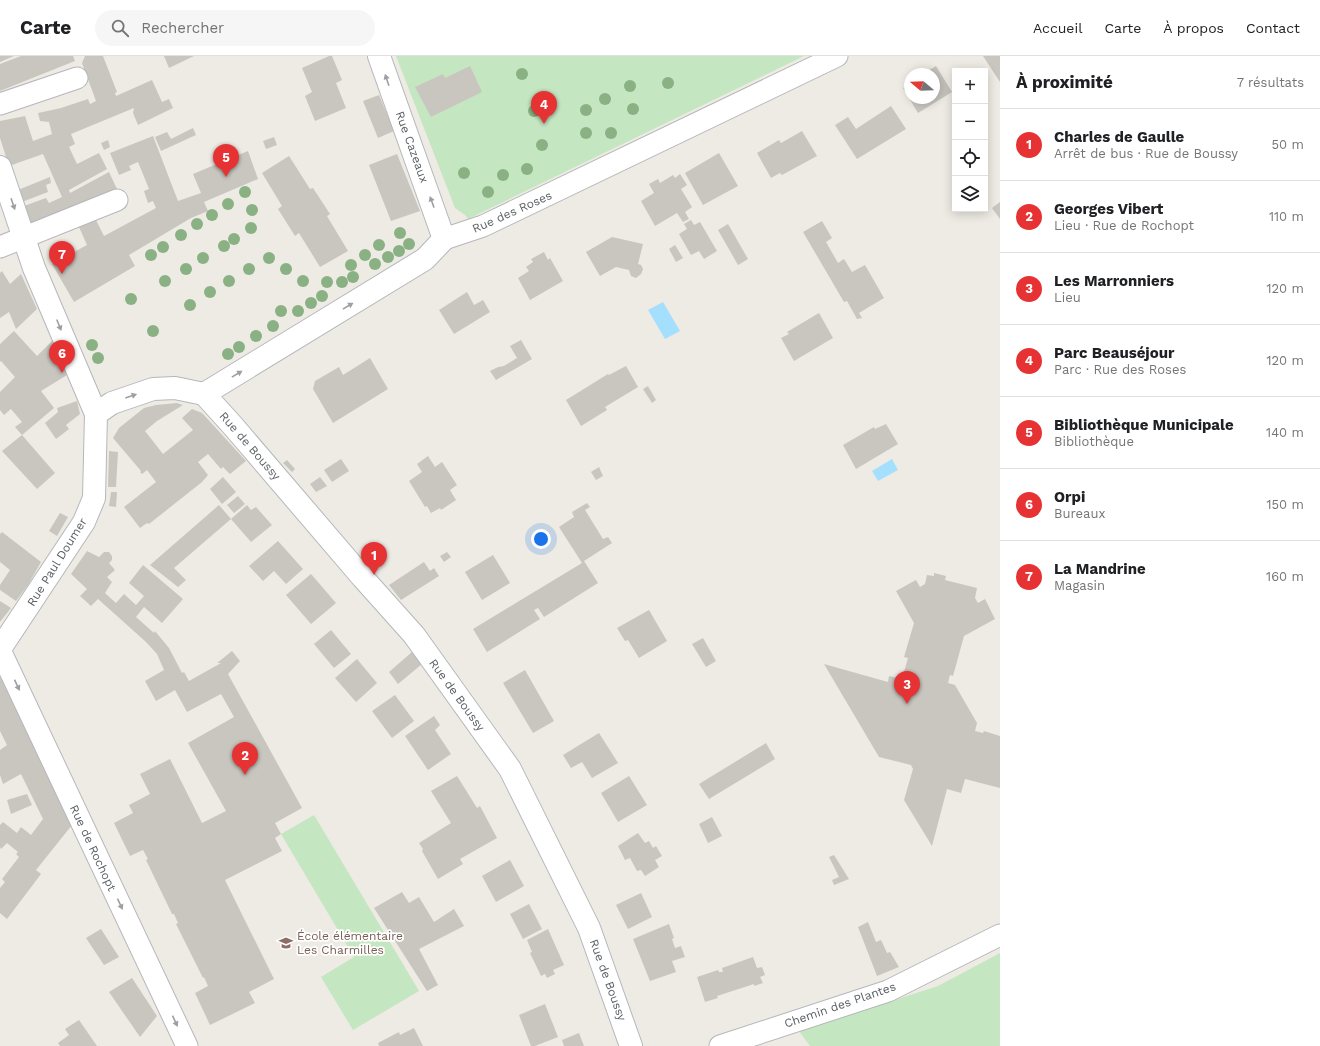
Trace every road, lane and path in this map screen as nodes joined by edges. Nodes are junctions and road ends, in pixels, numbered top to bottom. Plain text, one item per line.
1 (379, 56) edge
2 (837, 56) edge
3 (77, 78) dead end
4 (0, 104) edge
5 (0, 167) edge
6 (117, 200) dead end
7 (24, 238) junction
8 (444, 239) junction
9 (0, 247) edge
10 (204, 394) junction
11 (96, 414) junction
12 (0, 649) edge
13 (1000, 935) edge
14 (187, 1046) edge
15 (631, 1046) edge
16 (720, 1046) edge

8 -> 1 street, Rue Cazeaux
2 - 8 street, Rue des Roses
3 - 4 street
5 -> 7 street
6 - 7 street
7 - 9 street
7 -> 11 street
10 -> 8 street
11 -> 10 street
10 - 15 street, Rue de Boussy
11 - 12 street, Rue Paul Doumer
12 -> 14 street, Rue de Rochopt
13 - 16 street, Chemin des Plantes

